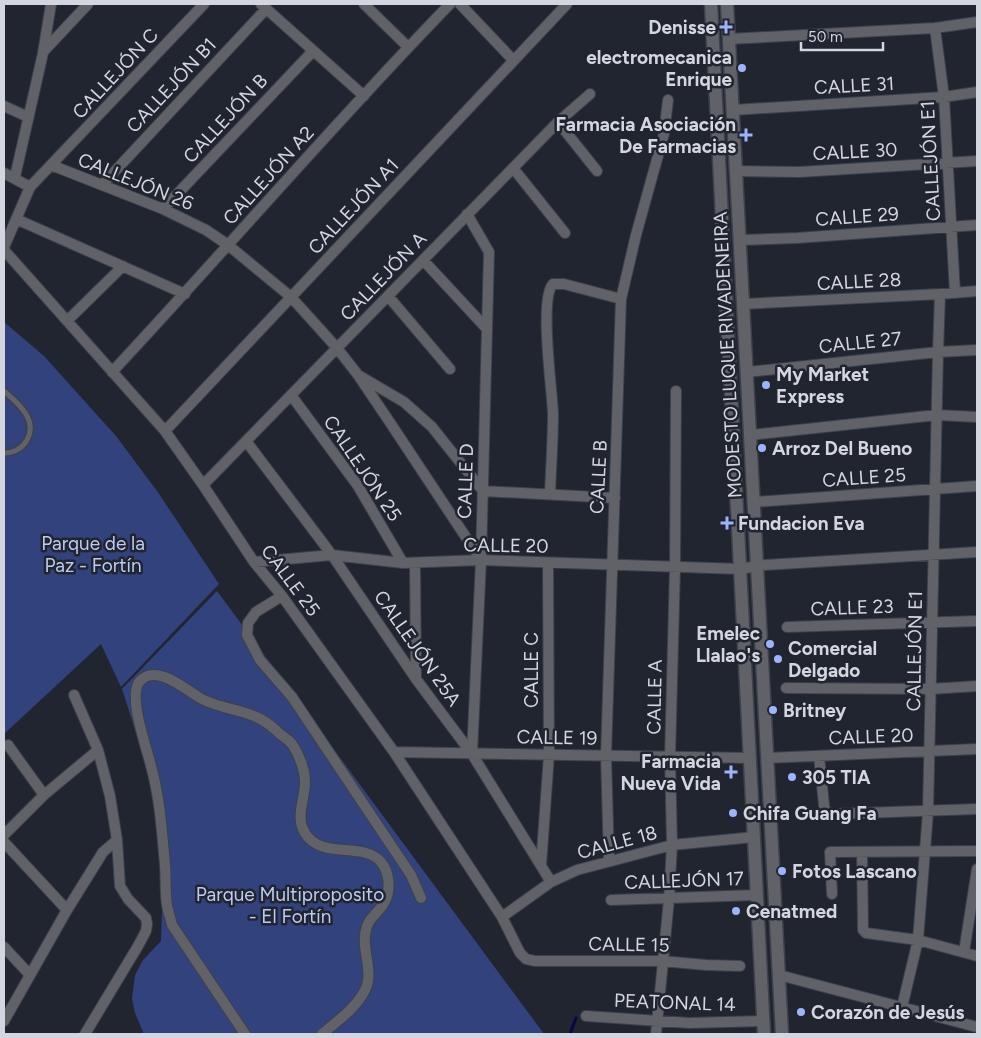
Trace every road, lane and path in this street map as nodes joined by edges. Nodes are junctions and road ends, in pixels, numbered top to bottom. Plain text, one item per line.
1 (52, 4) edge
2 (88, 4) edge
3 (204, 4) edge
4 (364, 4) edge
5 (450, 4) edge
6 (460, 4) edge
7 (567, 4) edge
8 (712, 4) edge
9 (263, 6) edge
10 (727, 7) edge
11 (977, 22) edge
12 (936, 28) junction
13 (729, 39) junction
14 (408, 47) junction
15 (313, 51) junction
16 (43, 53) junction
17 (513, 60) junction
18 (714, 86) junction
19 (732, 90) junction
20 (977, 92) edge
21 (590, 94) dead end
22 (364, 96) junction
23 (944, 97) junction
24 (668, 100) dead end
25 (4, 106) edge
26 (732, 110) junction
27 (28, 117) junction
28 (558, 122) junction
29 (718, 159) junction
30 (977, 161) edge
31 (947, 163) junction
32 (51, 166) junction
33 (513, 168) junction
34 (597, 171) dead end
35 (736, 171) junction
36 (4, 173) edge
37 (15, 177) junction
38 (102, 185) junction
39 (30, 187) junction
40 (737, 204) junction
41 (163, 209) junction
42 (467, 214) junction
43 (16, 219) junction
44 (977, 225) edge
45 (951, 226) junction
46 (565, 233) dead end
47 (740, 240) junction
48 (228, 245) junction
49 (4, 248) edge
50 (423, 260) junction
51 (123, 266) junction
52 (977, 290) edge
53 (955, 293) junction
54 (185, 294) junction
55 (940, 294) junction
56 (388, 296) junction
57 (291, 297) junction
58 (621, 299) junction
59 (743, 304) junction
60 (68, 321) junction
61 (487, 329) junction
62 (337, 348) junction
63 (977, 350) edge
64 (938, 352) junction
65 (450, 369) dead end
66 (112, 372) junction
67 (747, 372) junction
68 (358, 375) junction
69 (676, 390) dead end
70 (4, 391) edge
71 (291, 395) junction
72 (937, 415) junction
73 (977, 417) edge
74 (165, 431) junction
75 (750, 435) junction
76 (246, 441) junction
77 (4, 453) edge
78 (203, 485) junction
79 (977, 486) edge
80 (936, 489) junction
81 (483, 491) junction
82 (550, 494) junction
83 (615, 498) junction
84 (754, 502) junction
85 (738, 512) junction
86 (756, 536) junction
87 (977, 552) edge
88 (934, 554) junction
89 (332, 555) junction
90 (480, 560) junction
91 (254, 562) junction
92 (403, 563) junction
93 (415, 563) junction
94 (548, 563) junction
95 (612, 565) junction
96 (761, 566) junction
97 (675, 567) junction
98 (740, 570) junction
99 (282, 596) junction
100 (977, 621) edge
101 (932, 622) junction
102 (787, 627) dead end
103 (744, 644) junction
104 (762, 658) junction
105 (416, 679) junction
106 (977, 686) edge
107 (786, 688) dead end
108 (931, 689) junction
109 (74, 695) dead end
110 (8, 745) dead end
111 (977, 749) edge
112 (98, 750) junction
113 (930, 751) junction
114 (394, 752) junction
115 (472, 754) junction
116 (549, 754) junction
117 (606, 756) junction
118 (670, 756) junction
119 (819, 756) junction
120 (750, 758) junction
121 (767, 758) junction
122 (44, 795) junction
123 (977, 809) edge
124 (928, 812) junction
125 (4, 835) edge
126 (754, 837) junction
127 (117, 840) junction
128 (4, 842) edge
129 (672, 845) junction
130 (925, 851) junction
131 (977, 851) edge
132 (862, 852) junction
133 (609, 861) junction
134 (541, 866) junction
135 (977, 869) edge
136 (551, 882) junction
137 (832, 894) dead end
138 (757, 895) junction
139 (421, 898) dead end
140 (669, 899) junction
141 (611, 900) dead end
142 (67, 910) junction
143 (502, 916) junction
144 (918, 940) junction
145 (4, 947) edge
146 (964, 952) junction
147 (520, 953) joint
148 (977, 956) edge
149 (662, 961) junction
150 (740, 966) dead end
151 (30, 975) junction
152 (779, 975) junction
153 (902, 1007) junction
154 (586, 1016) dead end
155 (656, 1020) junction
156 (4, 1021) edge
157 (977, 1027) edge
158 (764, 1028) edge
159 (85, 1034) edge
160 (244, 1034) edge
161 (322, 1034) edge
162 (656, 1034) edge
163 (782, 1034) edge

1 - 16 street
2 - 16 street
3 - 32 street, CALLEJÓN C
4 - 14 street
5 - 14 street, CALLEJÓN A2
6 - 17 street
7 - 17 street, CALLEJÓN A1
8 - 10 street
8 - 18 street, MODESTO LUQUE RIVADENEIRA
9 - 15 street
9 - 38 street, CALLEJÓN B1
10 - 13 street, MODESTO LUQUE RIVADENEIRA
11 - 12 street
12 - 13 street
12 - 23 street, CALLEJÓN E1
13 - 19 street, MODESTO LUQUE RIVADENEIRA
14 - 22 street, CALLEJÓN A2
15 - 22 street
15 - 41 street, CALLEJÓN B
16 - 27 street
17 - 57 street, CALLEJÓN A1
18 - 19 street
18 - 29 street, MODESTO LUQUE RIVADENEIRA
19 - 26 street, MODESTO LUQUE RIVADENEIRA
20 - 23 street, CALLE 31
21 - 28 street, CALLEJÓN A
22 - 48 street, CALLEJÓN A2
23 - 26 street, CALLE 31
23 - 31 street, CALLEJÓN E1
24 - 58 street, CALLE B
25 - 27 street
26 - 35 street, MODESTO LUQUE RIVADENEIRA
27 - 37 street
28 - 33 street, CALLEJÓN A
28 - 34 street
29 - 40 street
29 - 85 street, MODESTO LUQUE RIVADENEIRA
30 - 31 street, CALLE 30
31 - 35 street, CALLE 30
31 - 45 street, CALLEJÓN E1
32 - 38 street, CALLEJÓN 26
32 - 39 street, CALLEJÓN C
33 - 42 street, CALLEJÓN A
33 - 46 street
35 - 40 street, MODESTO LUQUE RIVADENEIRA
36 - 37 street
37 - 39 street
38 - 41 street, CALLEJÓN 26
39 - 43 street
40 - 47 street, MODESTO LUQUE RIVADENEIRA
41 - 48 street, CALLEJÓN 26
42 - 50 street, CALLEJÓN A
42 - 61 street, CALLE D
43 - 49 street
43 - 51 street
44 - 45 street, CALLE 29
45 - 47 street, CALLE 29
45 - 53 street, CALLEJÓN E1
47 - 59 street, MODESTO LUQUE RIVADENEIRA
48 - 54 street, CALLEJÓN A2
48 - 57 street, CALLEJÓN 26
49 - 60 street, CALLE 25
50 - 56 street, CALLEJÓN A
50 - 61 street
51 - 54 street
51 - 60 street
52 - 53 street, CALLE 28
53 - 55 street, CALLE 28
54 - 66 street, CALLEJÓN A2
55 - 59 street, CALLE 28
55 - 64 street, CALLEJÓN E1
56 - 62 street, CALLEJÓN A
56 - 65 street
57 - 62 street, CALLEJÓN 26
57 - 74 street, CALLEJÓN A1
58 - 82 street
58 - 83 street, CALLE B
59 - 67 street, MODESTO LUQUE RIVADENEIRA
60 - 66 street, CALLE 25
61 - 81 street, CALLE D
62 - 68 street, CALLEJÓN 26
62 - 71 street, CALLEJÓN A
63 - 64 street, CALLE 27
64 - 67 street, CALLE 27
64 - 72 street, CALLEJÓN E1
66 - 74 street, CALLE 25
67 - 75 street, MODESTO LUQUE RIVADENEIRA
68 - 81 street, CALLEJÓN 26
68 - 90 street, CALLEJÓN 26
69 - 97 street, CALLE A
70 - 77 lane
71 - 76 street, CALLEJÓN A
71 - 92 street, CALLEJÓN 25
72 - 73 street
72 - 75 street
72 - 80 street, CALLEJÓN E1
74 - 78 street, CALLE 25
75 - 84 street, MODESTO LUQUE RIVADENEIRA
76 - 78 street, CALLEJÓN A
76 - 89 street, CALLEJÓN 25A
78 - 91 street, CALLE 25
79 - 80 street, CALLE 25
80 - 84 street, CALLE 25
80 - 88 street, CALLEJÓN E1
81 - 82 street
81 - 90 street, CALLE D
82 - 83 street
83 - 95 street, CALLE B
84 - 86 street, MODESTO LUQUE RIVADENEIRA
85 - 86 street
85 - 98 street, MODESTO LUQUE RIVADENEIRA
86 - 96 street, MODESTO LUQUE RIVADENEIRA
87 - 88 street, CALLE 20
88 - 96 street, CALLE 20
88 - 101 street, CALLEJÓN E1
89 - 91 street, CALLE 20
89 - 92 street, CALLE 20
89 - 105 street, CALLEJÓN 25A
90 - 93 street, CALLE 20
90 - 94 street, CALLE 20
90 - 115 street, CALLE D
91 - 99 street, CALLE 25
92 - 93 street, CALLE 20
93 - 105 street
94 - 95 street, CALLE 20
94 - 116 street, CALLE C
95 - 97 street, CALLE 20
95 - 117 street, CALLE B
96 - 98 street, CALLE 20
96 - 104 street, MODESTO LUQUE RIVADENEIRA
97 - 98 street, CALLE 20
97 - 118 street, CALLE A
98 - 103 street, MODESTO LUQUE RIVADENEIRA
99 - 114 street, CALLE 25
99 - 139 street
100 - 101 street, CALLE 23
101 - 102 street, CALLE 23
101 - 108 street, CALLEJÓN E1
103 - 104 street
103 - 120 street, MODESTO LUQUE RIVADENEIRA
104 - 121 street, MODESTO LUQUE RIVADENEIRA
105 - 115 street, CALLEJÓN 25A
106 - 108 street
107 - 108 street
108 - 113 street, CALLEJÓN E1
109 - 112 street
110 - 122 street
111 - 113 street, CALLE 20
112 - 122 street
112 - 127 street
113 - 119 street, CALLE 20
113 - 124 street, CALLEJÓN E1
114 - 115 street, CALLE 19
114 - 143 street, CALLE 25
115 - 116 street, CALLE 19
115 - 134 street, CALLEJÓN 25A
116 - 117 street, CALLE 19
116 - 134 street, CALLE C
117 - 118 street, CALLE 19
117 - 133 street, CALLE B
118 - 120 street, CALLE 19
118 - 129 street, CALLE A
119 - 121 street, CALLE 20
119 - 124 street
120 - 126 street, MODESTO LUQUE RIVADENEIRA
121 - 152 street, MODESTO LUQUE RIVADENEIRA
122 - 125 street
123 - 124 street
124 - 130 street, CALLEJÓN E1
126 - 129 street, CALLE 18
126 - 138 street, MODESTO LUQUE RIVADENEIRA
127 - 142 street
127 - 159 street
128 - 142 street
129 - 133 street, CALLE 18
129 - 140 street, CALLE A
130 - 131 street
130 - 132 street
130 - 144 street, CALLEJÓN E1
132 - 137 street
132 - 144 street
133 - 136 street, CALLE 18
134 - 136 street, CALLEJÓN 25A
135 - 146 street
136 - 143 street, CALLE 18
138 - 140 street, CALLEJÓN 17
138 - 158 street, MODESTO LUQUE RIVADENEIRA
140 - 141 street, CALLEJÓN 17
140 - 149 street, CALLE A
142 - 151 street
143 - 147 street, CALLE 25
144 - 146 street
144 - 153 street, CALLEJÓN E1
145 - 151 street
146 - 148 street
147 - 149 street, CALLE 15
149 - 150 street, CALLE 15
149 - 155 street, CALLE A
151 - 156 street
152 - 153 street
152 - 163 street, MODESTO LUQUE RIVADENEIRA
153 - 157 street
154 - 155 street, PEATONAL 14
155 - 158 street, PEATONAL 14
155 - 162 street, CALLE A
160 - 161 street

